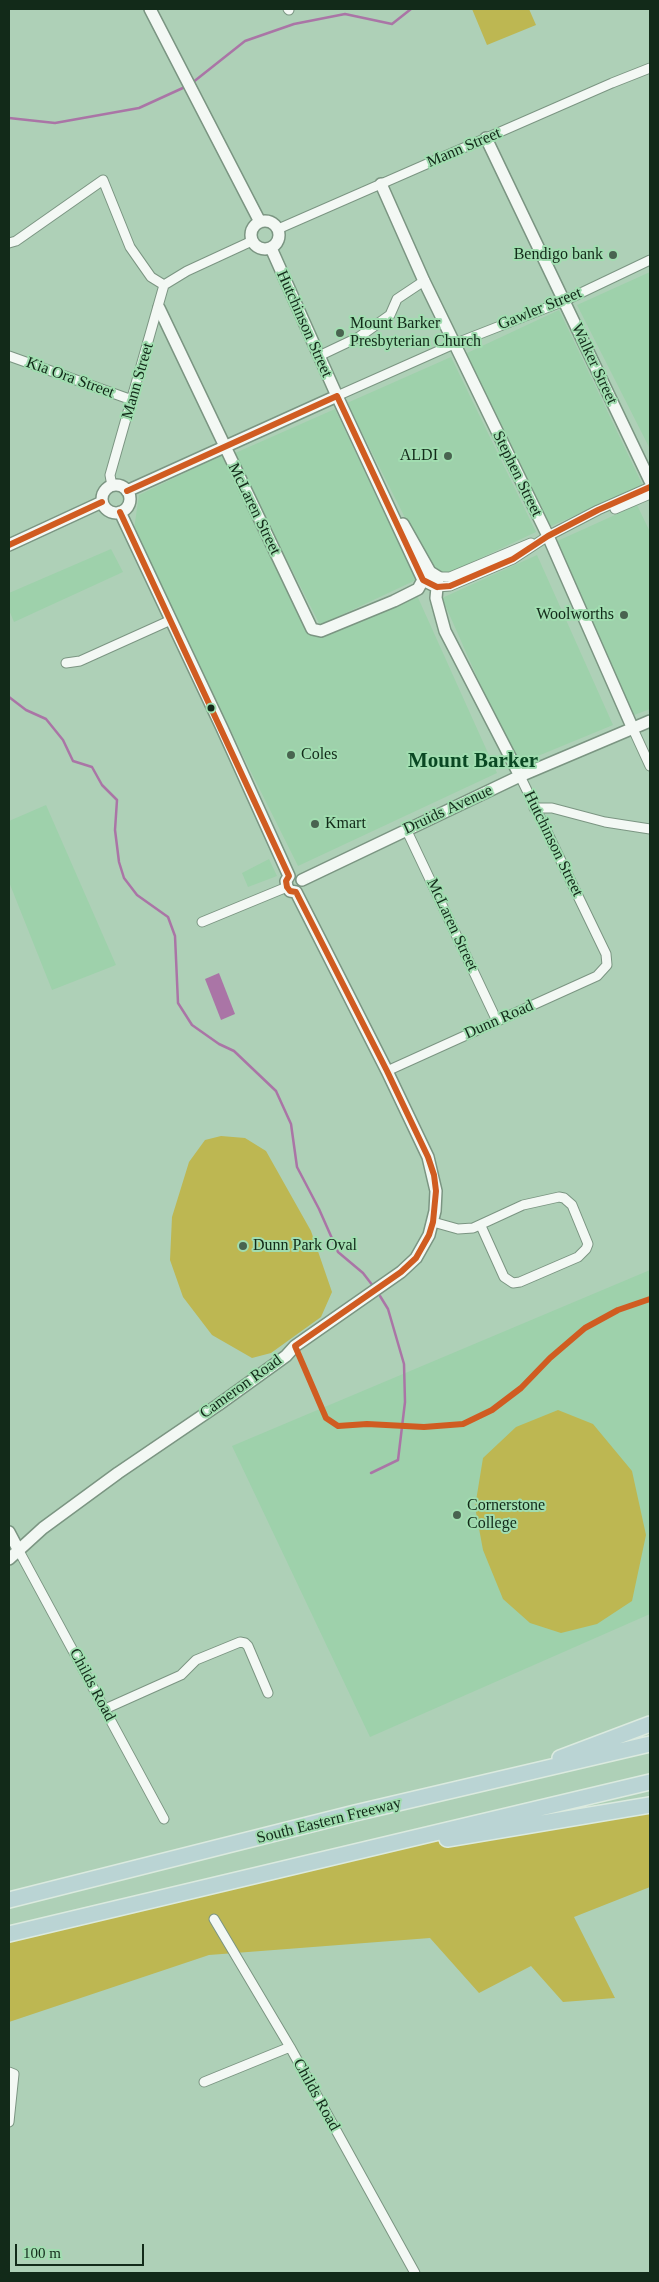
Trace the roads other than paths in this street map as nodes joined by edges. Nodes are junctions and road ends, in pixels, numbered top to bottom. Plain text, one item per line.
1 (150, 9) edge
2 (650, 68) edge
3 (486, 138) junction
4 (380, 184) junction
5 (260, 222) junction
6 (278, 230) junction
7 (252, 241) junction
8 (9, 243) edge
9 (271, 248) junction
10 (650, 260) edge
11 (424, 281) junction
12 (164, 285) junction
13 (564, 301) junction
14 (159, 308) junction
15 (454, 344) junction
16 (9, 356) edge
17 (319, 356) junction
18 (337, 396) junction
19 (132, 400) junction
20 (224, 446) junction
21 (377, 480) junction
22 (650, 481) edge
23 (112, 486) junction
24 (650, 486) edge
25 (127, 491) junction
26 (650, 494) edge
27 (102, 502) junction
28 (120, 512) junction
29 (548, 536) junction
30 (9, 545) edge
31 (423, 580) junction
32 (438, 582) junction
33 (171, 620) junction
34 (66, 663) dead end
35 (650, 722) edge
36 (633, 729) junction
37 (650, 766) edge
38 (520, 776) junction
39 (534, 808) junction
40 (650, 829) edge
41 (406, 830) junction
42 (291, 885) junction
43 (202, 922) dead end
44 (607, 965) joint
45 (496, 1021) junction
46 (387, 1071) junction
47 (433, 1222) junction
48 (481, 1226) junction
49 (9, 1532) edge
50 (19, 1551) junction
51 (9, 1559) edge
52 (268, 1693) dead end
53 (105, 1709) junction
54 (650, 1724) edge
55 (650, 1744) edge
56 (512, 1777) junction
57 (650, 1782) edge
58 (650, 1805) edge
59 (164, 1819) dead end
60 (347, 1853) junction
61 (9, 1900) edge
62 (214, 1919) dead end
63 (9, 1934) edge
64 (290, 2048) junction
65 (9, 2072) edge
66 (204, 2082) dead end
67 (9, 2122) edge
68 (415, 2273) edge

1 - 5 street
2 - 3 street, Mann Street
3 - 4 street, Mann Street
3 - 13 street, Walker Street
4 - 6 street, Mann Street
4 - 11 street, Stephen Street
5 - 6 street
5 - 7 street
6 - 9 street
7 - 9 street
7 - 12 street
8 - 12 street
9 - 17 street, Hutchinson Street
10 - 13 street, Gawler Street
11 - 15 street, Stephen Street
11 - 17 street
12 - 14 street, Mann Street
13 - 15 street, Gawler Street
13 - 22 street, Walker Street
14 - 19 street, Mann Street
14 - 20 street, McLaren Street
15 - 18 street, Gawler Street
15 - 29 street, Stephen Street
16 - 19 street, Kia Ora Street
17 - 18 street, Hutchinson Street
18 - 20 street, Gawler Street
18 - 21 street, Hutchinson Street
19 - 23 street, Mann Street
20 - 25 street, Gawler Street
20 - 31 street, McLaren Street
21 - 31 street, Hutchinson Street
21 - 32 street, Hutchinson Street
23 - 25 street
23 - 27 street
24 - 29 street
25 - 28 street
26 - 29 street
27 - 28 street
27 - 30 street
28 - 33 street, Cameron Road
29 - 32 street
29 - 36 street, Stephen Street
31 - 32 street
32 - 38 street, Hutchinson Street
33 - 34 street
33 - 42 street, Cameron Road
35 - 36 street, Druids Avenue
36 - 37 street, Stephen Street
36 - 38 street, Druids Avenue
38 - 39 street, Hutchinson Street
38 - 41 street, Druids Avenue
39 - 40 street
39 - 44 street, Hutchinson Street
41 - 42 street, Druids Avenue
41 - 45 street, McLaren Street
42 - 43 street
42 - 46 street, Cameron Road
44 - 45 street, Dunn Road
45 - 46 street, Dunn Road
46 - 47 street, Cameron Road
47 - 48 street
47 - 50 street, Cameron Road
48 - 48 street
49 - 50 street
50 - 51 street, Cameron Road
50 - 53 street, Childs Road
52 - 53 street
53 - 59 street, Childs Road
54 - 56 highway
55 - 56 highway, South Eastern Freeway
56 - 61 highway, South Eastern Freeway
57 - 60 highway
58 - 60 highway
60 - 63 highway
62 - 64 street, Childs Road
64 - 66 street
64 - 68 street, Childs Road
65 - 67 street

